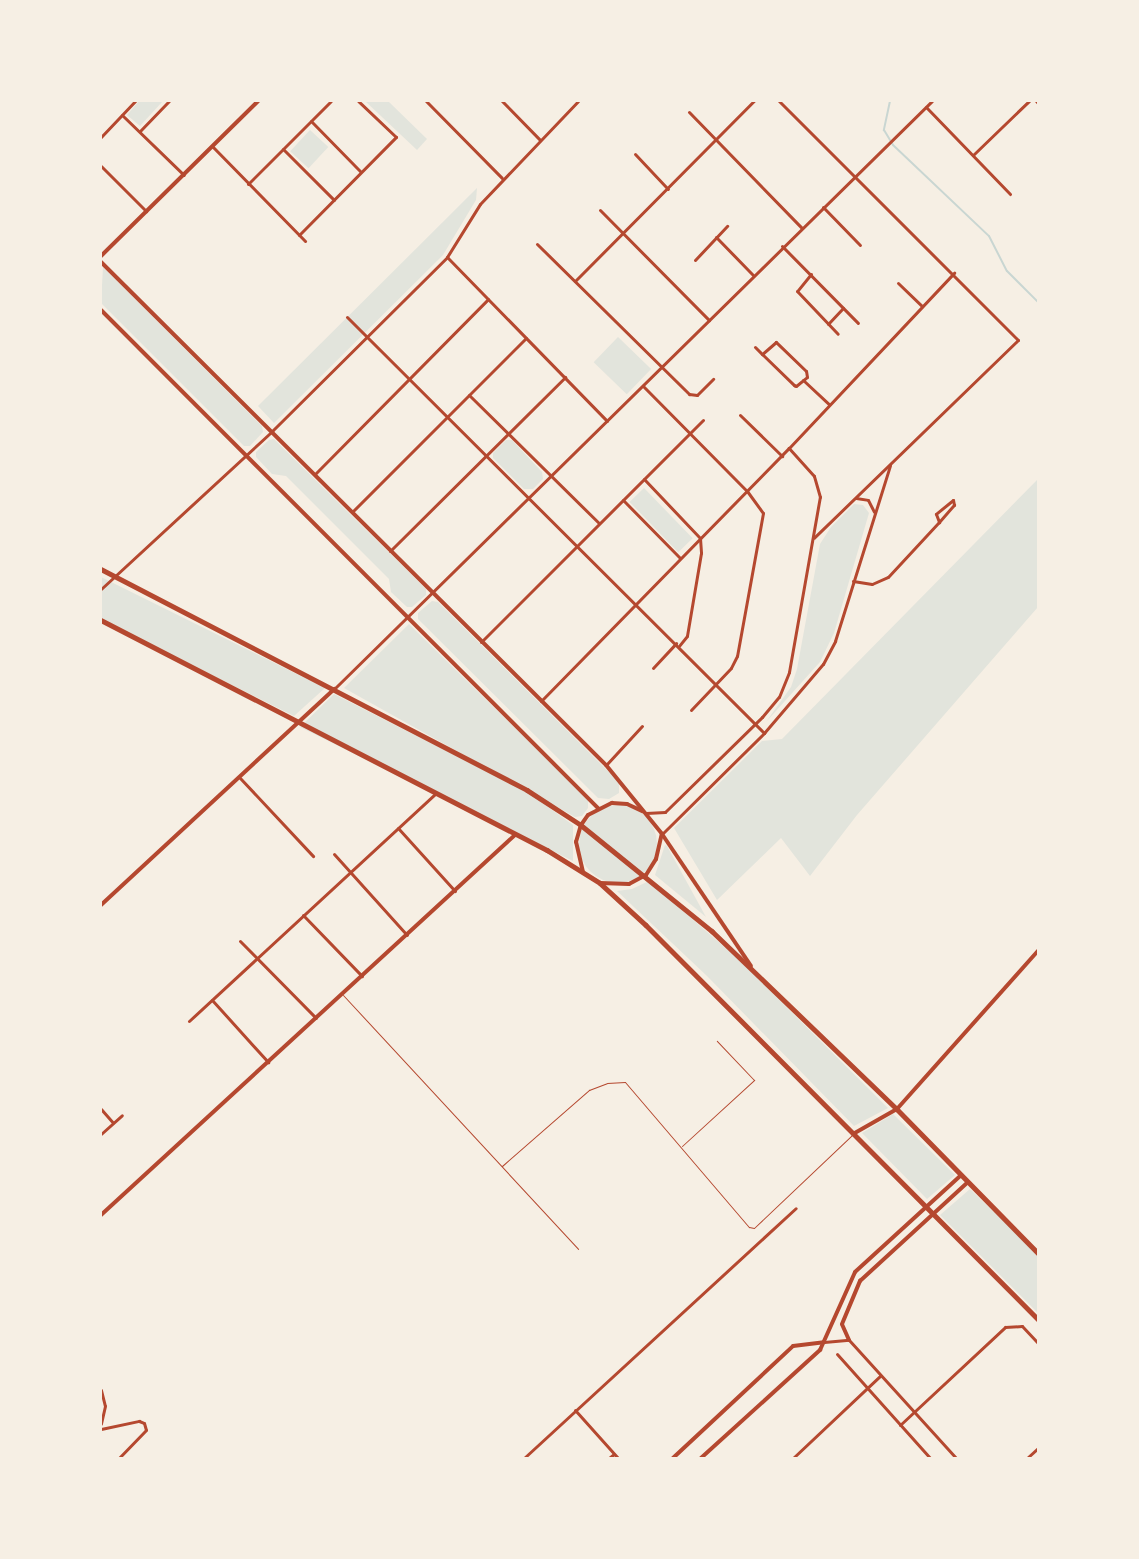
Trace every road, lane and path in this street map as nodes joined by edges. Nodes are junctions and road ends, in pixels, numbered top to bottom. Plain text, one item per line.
1 (135, 101) edge
2 (169, 101) edge
3 (330, 101) edge
4 (358, 101) edge
5 (426, 101) edge
6 (502, 101) edge
7 (578, 101) edge
8 (754, 101) edge
9 (779, 101) edge
10 (932, 101) edge
11 (1029, 101) edge
12 (256, 102) edge
13 (926, 107) junction
14 (689, 112) dead end
15 (122, 115) junction
16 (311, 121) junction
17 (140, 131) junction
18 (101, 137) edge
19 (540, 140) junction
20 (715, 141) junction
21 (212, 146) junction
22 (283, 149) junction
23 (635, 154) dead end
24 (973, 155) junction
25 (101, 166) edge
26 (362, 172) junction
27 (184, 175) junction
28 (855, 177) junction
29 (502, 178) junction
30 (248, 184) junction
31 (668, 189) junction
32 (1010, 194) dead end
33 (334, 200) junction
34 (823, 207) junction
35 (146, 210) junction
36 (600, 210) dead end
37 (727, 226) dead end
38 (802, 228) junction
39 (622, 234) junction
40 (299, 235) junction
41 (716, 237) junction
42 (305, 241) dead end
43 (537, 244) dead end
44 (860, 245) dead end
45 (782, 246) junction
46 (101, 256) edge
47 (447, 258) junction
48 (695, 260) dead end
49 (101, 262) edge
50 (954, 273) junction
51 (810, 274) junction
52 (753, 275) junction
53 (574, 281) junction
54 (898, 283) dead end
55 (488, 299) junction
56 (922, 306) junction
57 (844, 308) junction
58 (101, 310) edge
59 (347, 317) dead end
60 (709, 320) junction
61 (858, 323) dead end
62 (828, 324) junction
63 (838, 334) dead end
64 (368, 338) junction
65 (526, 338) junction
66 (755, 348) dead end
67 (762, 354) junction
68 (660, 368) junction
69 (565, 377) junction
70 (409, 378) junction
71 (713, 379) dead end
72 (803, 380) junction
73 (643, 386) junction
74 (469, 395) junction
75 (829, 404) junction
76 (740, 415) dead end
77 (448, 416) junction
78 (703, 420) dead end
79 (608, 421) junction
80 (272, 432) junction
81 (508, 433) junction
82 (690, 433) junction
83 (790, 448) junction
84 (247, 455) junction
85 (486, 455) junction
86 (782, 456) junction
87 (890, 465) junction
88 (315, 474) junction
89 (552, 476) junction
90 (644, 479) junction
91 (747, 491) junction
92 (529, 498) junction
93 (855, 498) junction
94 (623, 500) junction
95 (352, 512) junction
96 (874, 513) junction
97 (939, 522) junction
98 (599, 523) junction
99 (700, 538) junction
100 (814, 538) junction
101 (577, 546) junction
102 (390, 551) junction
103 (680, 558) junction
104 (101, 569) edge
105 (115, 576) junction
106 (854, 581) junction
107 (101, 589) edge
108 (434, 593) junction
109 (636, 603) junction
110 (408, 617) junction
111 (101, 620) edge
112 (481, 642) junction
113 (678, 645) junction
114 (653, 668) dead end
115 (716, 684) junction
116 (335, 688) junction
117 (541, 701) junction
118 (691, 710) dead end
119 (299, 722) junction
120 (755, 724) junction
121 (642, 726) dead end
122 (764, 733) junction
123 (606, 765) junction
124 (240, 778) junction
125 (436, 793) junction
126 (598, 808) junction
127 (646, 813) junction
128 (581, 825) junction
129 (398, 828) junction
130 (516, 834) junction
131 (662, 834) junction
132 (334, 854) dead end
133 (313, 856) dead end
134 (350, 872) junction
135 (582, 872) junction
136 (646, 875) junction
137 (600, 883) junction
138 (455, 891) junction
139 (101, 905) edge
140 (303, 916) junction
141 (407, 935) junction
142 (240, 942) dead end
143 (1038, 951) edge
144 (256, 959) junction
145 (755, 972) junction
146 (362, 976) junction
147 (342, 994) junction
148 (212, 1000) junction
149 (316, 1018) junction
150 (189, 1021) dead end
151 (717, 1041) dead end
152 (268, 1062) junction
153 (101, 1109) edge
154 (897, 1109) junction
155 (122, 1115) dead end
156 (114, 1123) junction
157 (101, 1134) edge
158 (853, 1134) junction
159 (681, 1147) junction
160 (502, 1166) junction
161 (960, 1176) junction
162 (966, 1182) junction
163 (926, 1207) junction
164 (796, 1208) dead end
165 (933, 1214) junction
166 (101, 1215) edge
167 (578, 1249) dead end
168 (1038, 1253) edge
169 (1038, 1319) edge
170 (849, 1340) junction
171 (824, 1342) junction
172 (1038, 1343) edge
173 (837, 1354) dead end
174 (880, 1376) junction
175 (867, 1388) junction
176 (101, 1390) edge
177 (576, 1410) junction
178 (914, 1413) junction
179 (101, 1424) edge
180 (900, 1425) junction
181 (101, 1430) edge
182 (1038, 1448) edge
183 (614, 1454) junction
184 (119, 1458) edge
185 (524, 1458) edge
186 (609, 1458) edge
187 (618, 1458) edge
188 (673, 1458) edge
189 (701, 1458) edge
190 (793, 1458) edge
191 (930, 1458) edge
192 (956, 1458) edge
193 (1027, 1458) edge

1 - 15 street
2 - 17 street
3 - 16 street
4 - 26 street
5 - 29 street
6 - 19 street
7 - 19 street
8 - 20 street
9 - 28 street
10 - 13 street
11 - 24 street
12 - 21 main road
13 - 24 street
13 - 28 street
14 - 20 street
15 - 17 street
15 - 18 street
16 - 22 street
16 - 26 street
17 - 27 street
19 - 29 street
20 - 31 street
20 - 38 street
21 - 27 main road
21 - 30 street
22 - 30 street
22 - 33 street
23 - 31 street
24 - 32 street
25 - 35 street
26 - 33 street
27 - 35 main road
28 - 34 street
28 - 50 street
29 - 47 street
30 - 40 street
31 - 39 street
33 - 40 street
34 - 38 street
34 - 44 street
35 - 46 main road
36 - 39 street
37 - 41 street
38 - 45 street
39 - 53 street
39 - 60 street
40 - 42 street
41 - 48 street
41 - 52 street
43 - 53 street
45 - 51 street
45 - 52 street
47 - 55 street
47 - 64 street
49 - 80 main road
50 - 56 street
50 - 87 street
51 - 57 street
51 - 62 street
52 - 60 street
53 - 68 street
54 - 56 street
55 - 65 street
55 - 70 street
56 - 75 street
57 - 61 street
57 - 62 street
58 - 84 main road
59 - 64 street
60 - 68 street
62 - 63 street
64 - 70 street
64 - 80 street
65 - 69 street
65 - 74 street
66 - 67 street
67 - 72 street
67 - 72 street
68 - 71 street
68 - 73 street
69 - 79 street
69 - 81 street
70 - 77 street
70 - 88 street
72 - 75 street
73 - 79 street
73 - 82 street
74 - 77 street
74 - 81 street
75 - 83 street
76 - 86 street
77 - 85 street
77 - 95 street
78 - 82 street
79 - 89 street
80 - 84 street
80 - 88 main road
81 - 85 street
81 - 89 street
82 - 90 street
82 - 91 street
83 - 86 street
83 - 100 street
84 - 105 street
84 - 110 main road
85 - 92 street
85 - 102 street
86 - 91 street
87 - 93 street
87 - 96 street
88 - 95 main road
89 - 92 street
89 - 98 street
90 - 94 street
90 - 99 street
91 - 99 street
91 - 115 street
92 - 101 street
92 - 108 street
93 - 96 street
93 - 100 street
94 - 98 street
94 - 103 street
95 - 102 main road
96 - 106 street
97 - 97 street
97 - 106 street
98 - 101 street
99 - 103 street
99 - 113 street
100 - 120 street
101 - 109 street
101 - 112 street
102 - 108 main road
103 - 109 street
104 - 105 main road
105 - 107 street
105 - 116 main road
106 - 122 street
108 - 110 street
108 - 112 main road
109 - 113 street
109 - 117 street
110 - 116 street
110 - 126 main road
111 - 119 main road
112 - 117 main road
113 - 114 street
113 - 115 street
115 - 118 street
115 - 120 street
116 - 119 main road
116 - 128 main road
117 - 123 main road
119 - 124 main road
119 - 125 main road
120 - 122 street
120 - 127 street
121 - 123 street
122 - 131 street
123 - 127 main road
124 - 133 street
124 - 139 main road
125 - 129 street
125 - 130 main road
126 - 127 main road
126 - 128 main road
127 - 131 main road
128 - 135 main road
128 - 136 main road
129 - 134 street
129 - 138 street
130 - 135 main road
130 - 138 main road
131 - 136 main road
131 - 145 main road
132 - 134 street
134 - 140 street
134 - 141 street
135 - 137 main road
136 - 137 main road
136 - 145 main road
137 - 158 main road
138 - 141 main road
140 - 144 street
140 - 146 street
141 - 146 main road
142 - 144 street
143 - 154 main road
144 - 148 street
144 - 149 street
145 - 154 main road
146 - 147 main road
147 - 149 main road
147 - 160 lane
148 - 150 street
148 - 152 street
149 - 152 main road
151 - 159 lane
152 - 166 main road
153 - 156 street
154 - 158 main road
154 - 161 main road
155 - 156 street
156 - 157 street
158 - 159 lane
158 - 163 main road
159 - 160 lane
160 - 167 lane
161 - 162 main road
161 - 163 main road
162 - 165 main road
162 - 168 main road
163 - 165 main road
163 - 171 main road
164 - 177 street
165 - 169 main road
165 - 170 main road
170 - 171 street
170 - 174 street
171 - 188 main road
171 - 189 main road
172 - 178 street
173 - 175 street
174 - 175 street
174 - 178 street
175 - 180 street
175 - 190 street
176 - 179 street
177 - 183 street
177 - 185 street
178 - 180 street
178 - 192 street
180 - 191 street
181 - 184 street
182 - 193 street
183 - 186 street
183 - 187 street

